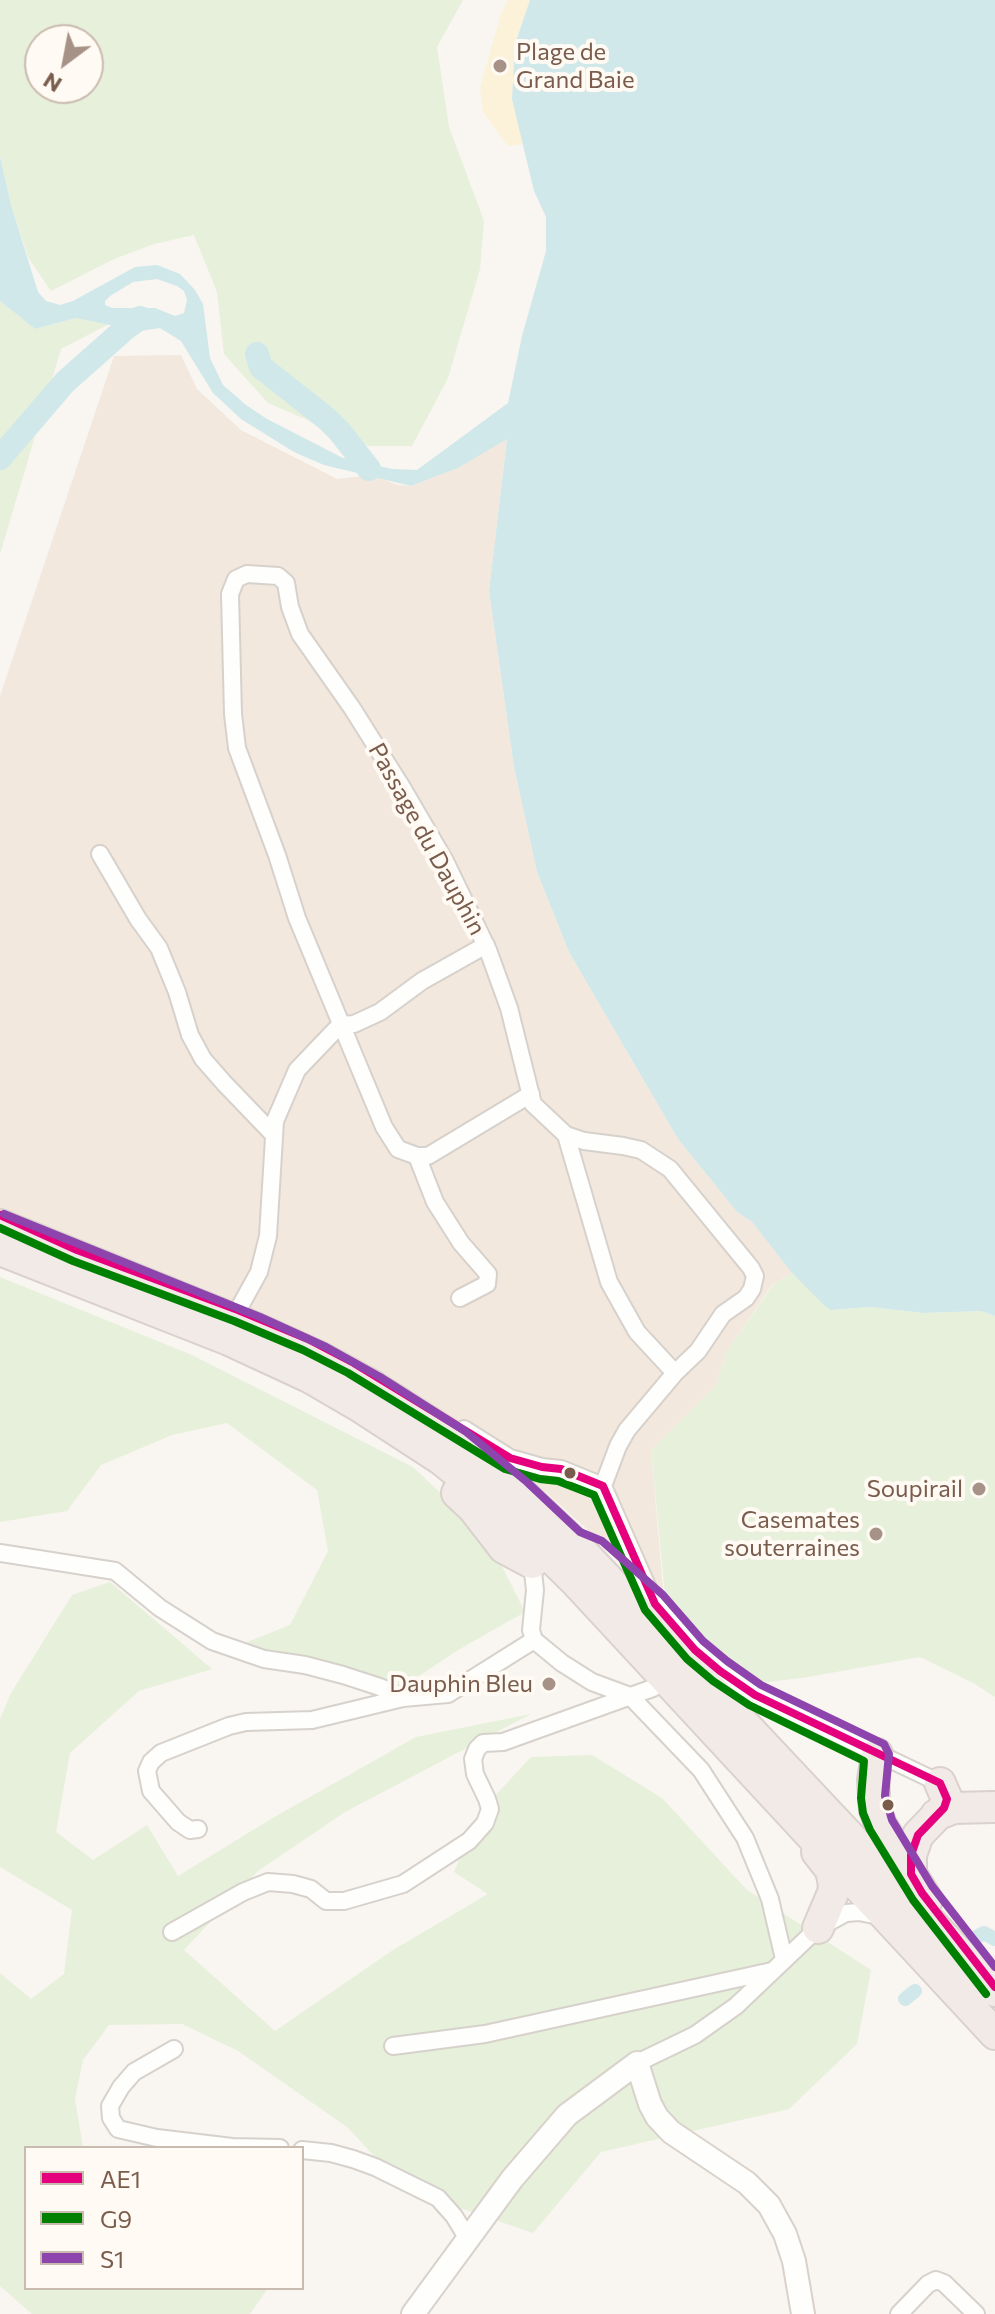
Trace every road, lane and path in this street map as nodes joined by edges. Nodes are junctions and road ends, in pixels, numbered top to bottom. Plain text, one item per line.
1 (100, 854) dead end
2 (486, 945) junction
3 (340, 1025) junction
4 (531, 1094) junction
5 (274, 1135) junction
6 (566, 1135) junction
7 (417, 1156) junction
8 (5, 1220) edge
9 (0, 1250) edge
10 (460, 1298) dead end
11 (238, 1310) junction
12 (675, 1373) junction
13 (359, 1406) junction
14 (603, 1486) junction
15 (573, 1542) junction
16 (0, 1553) edge
17 (532, 1563) joint
18 (655, 1604) junction
19 (534, 1640) junction
20 (642, 1692) junction
21 (403, 1698) junction
22 (877, 1754) junction
23 (765, 1783) junction
24 (940, 1783) junction
25 (994, 1807) edge
26 (936, 1815) junction
27 (798, 1819) junction
28 (198, 1829) dead end
29 (911, 1874) junction
30 (888, 1918) junction
31 (818, 1928) junction
32 (172, 1932) dead end
33 (778, 1965) junction
34 (995, 1989) edge
35 (995, 2034) edge
36 (393, 2046) dead end
37 (174, 2049) dead end
38 (637, 2063) junction
39 (224, 2146) edge
40 (304, 2150) edge
41 (468, 2239) junction
42 (413, 2314) edge
43 (803, 2314) edge
44 (899, 2314) edge
45 (976, 2314) edge

1 - 5 street
2 - 3 street
2 - 3 street, Passage du Dauphin
2 - 4 street, Passage du Dauphin
3 - 5 street
3 - 7 street
4 - 6 street, Passage du Dauphin
4 - 7 street
5 - 11 street
6 - 12 street
6 - 12 street, Passage du Dauphin
7 - 10 street
8 - 11 street
8 - 15 highway
9 - 13 highway
11 - 14 street
12 - 14 street, Passage du Dauphin
13 - 17 highway
13 - 23 highway
14 - 18 street
15 - 18 highway
15 - 34 highway
16 - 21 street
17 - 19 street
18 - 22 street
19 - 20 street
19 - 21 street
20 - 23 highway
20 - 32 street
20 - 33 street
21 - 28 street
22 - 24 street
22 - 29 highway
23 - 27 highway
24 - 25 street
24 - 26 highway
25 - 26 highway
26 - 29 highway
27 - 30 highway
27 - 31 highway
29 - 34 highway
30 - 31 street
30 - 35 highway
31 - 33 street
33 - 36 street
33 - 38 street
37 - 39 street
38 - 41 street
38 - 43 street
40 - 41 street
41 - 42 street
44 - 45 street

